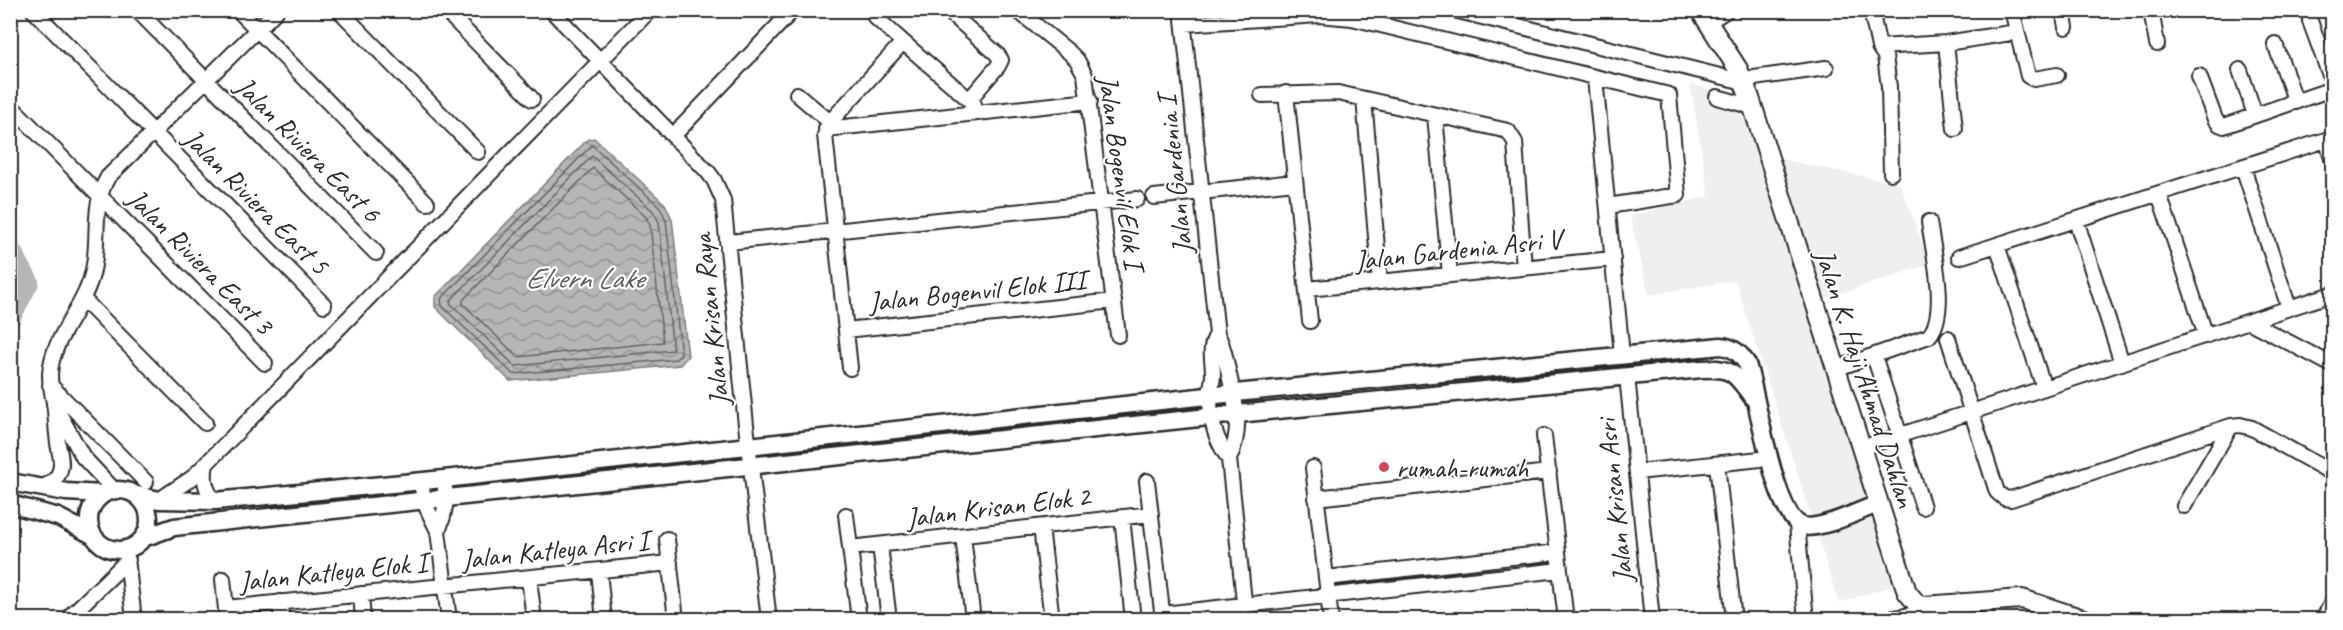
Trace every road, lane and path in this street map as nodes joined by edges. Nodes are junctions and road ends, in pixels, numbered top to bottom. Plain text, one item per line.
1 (33, 10) edge
2 (137, 10) edge
3 (238, 10) edge
4 (277, 10) edge
5 (339, 10) edge
6 (444, 10) edge
7 (551, 10) edge
8 (650, 10) edge
9 (794, 10) edge
10 (873, 10) edge
11 (947, 10) edge
12 (1017, 10) edge
13 (1454, 10) edge
14 (1727, 10) edge
15 (1871, 10) edge
16 (2012, 10) edge
17 (2063, 10) edge
18 (2151, 10) edge
19 (1703, 16) edge
20 (1183, 17) edge
21 (2310, 21) dead end
22 (2066, 27) dead end
23 (256, 29) junction
24 (2017, 32) junction
25 (903, 42) junction
26 (1946, 44) junction
27 (2157, 44) dead end
28 (2275, 44) dead end
29 (1879, 47) junction
30 (601, 61) junction
31 (1826, 68) dead end
32 (2240, 70) dead end
33 (2057, 75) dead end
34 (2199, 76) dead end
35 (1595, 78) junction
36 (206, 80) junction
37 (2332, 81) edge
38 (2332, 89) edge
39 (1286, 93) junction
40 (1748, 93) junction
41 (797, 94) dead end
42 (1262, 95) dead end
43 (1717, 97) dead end
44 (532, 99) dead end
45 (1364, 99) junction
46 (969, 100) junction
47 (1090, 101) junction
48 (2295, 102) junction
49 (10, 105) edge
50 (985, 114) junction
51 (1435, 116) junction
52 (2255, 116) junction
53 (828, 126) junction
54 (1955, 129) dead end
55 (153, 132) junction
56 (673, 136) junction
57 (2330, 139) edge
58 (478, 152) dead end
59 (2332, 159) edge
60 (2243, 167) junction
61 (1891, 173) dead end
62 (1295, 182) junction
63 (1202, 191) junction
64 (2159, 194) junction
65 (99, 195) junction
66 (1154, 197) dead end
67 (1137, 199) dead end
68 (1102, 202) junction
69 (427, 203) dead end
70 (1608, 206) junction
71 (2076, 220) junction
72 (1929, 222) dead end
73 (835, 230) junction
74 (729, 242) junction
75 (1997, 245) junction
76 (376, 253) dead end
77 (1959, 257) dead end
78 (1613, 259) junction
79 (1524, 268) junction
80 (1450, 275) junction
81 (1380, 282) junction
82 (1307, 289) junction
83 (2332, 294) edge
84 (83, 299) junction
85 (1114, 301) junction
86 (324, 305) dead end
87 (2289, 308) junction
88 (1310, 321) dead end
89 (2250, 322) junction
90 (846, 330) junction
91 (1217, 334) junction
92 (1118, 335) dead end
93 (2206, 336) junction
94 (1948, 338) dead end
95 (1622, 355) junction
96 (1876, 362) dead end
97 (266, 363) dead end
98 (2122, 363) junction
99 (2332, 365) edge
100 (1842, 367) junction
101 (850, 368) dead end
102 (1228, 372) junction
103 (1213, 374) junction
104 (1626, 376) junction
105 (50, 385) junction
106 (2044, 388) junction
107 (1235, 393) junction
108 (1210, 396) junction
109 (1755, 401) junction
110 (54, 404) junction
111 (1972, 412) junction
112 (1237, 414) junction
113 (1212, 417) junction
114 (205, 423) dead end
115 (2231, 426) junction
116 (1544, 436) dead end
117 (1899, 436) junction
118 (749, 446) junction
119 (1868, 446) junction
120 (1770, 458) junction
121 (1229, 459) junction
122 (206, 464) junction
123 (1717, 464) junction
124 (751, 466) junction
125 (1313, 468) dead end
126 (1549, 472) junction
127 (1637, 472) junction
128 (2332, 473) edge
129 (444, 479) junction
130 (421, 481) junction
131 (10, 482) edge
132 (1147, 482) dead end
133 (41, 488) junction
134 (141, 489) junction
135 (108, 492) junction
136 (1317, 498) junction
137 (159, 500) junction
138 (447, 500) junction
139 (215, 501) junction
140 (424, 502) junction
141 (10, 504) edge
142 (1878, 504) junction
143 (2184, 506) dead end
144 (1923, 507) dead end
145 (1151, 514) junction
146 (846, 515) dead end
147 (1122, 518) junction
148 (1797, 524) junction
149 (1041, 526) junction
150 (438, 531) junction
151 (94, 536) junction
152 (963, 536) junction
153 (143, 538) junction
154 (668, 539) dead end
155 (880, 545) junction
156 (850, 548) junction
157 (1558, 552) junction
158 (127, 555) junction
159 (670, 563) junction
160 (599, 570) junction
161 (1560, 570) junction
162 (529, 578) junction
163 (1326, 578) junction
164 (223, 579) dead end
165 (445, 586) junction
166 (361, 594) junction
167 (1328, 596) junction
168 (280, 602) junction
169 (2332, 602) edge
170 (1245, 612) edge
171 (1916, 612) edge
172 (227, 614) edge
173 (1163, 617) edge
174 (66, 620) edge
175 (134, 620) edge
176 (282, 620) edge
177 (363, 620) edge
178 (449, 620) edge
179 (534, 620) edge
180 (604, 620) edge
181 (676, 620) edge
182 (770, 620) edge
183 (859, 620) edge
184 (889, 620) edge
185 (973, 620) edge
186 (1052, 620) edge
187 (1133, 620) edge
188 (1331, 620) edge
189 (1566, 620) edge
190 (1652, 620) edge
191 (1734, 620) edge
192 (1806, 620) edge
193 (1884, 620) edge
194 (2086, 620) edge
195 (2323, 620) edge

1 - 55 street, Jalan Riviera East 5
2 - 36 street, Jalan Riviera East 6
3 - 23 street
4 - 23 street
5 - 58 street
6 - 44 street
7 - 30 street, Jalan Krisan Raya
8 - 30 street
9 - 56 street
10 - 25 street
11 - 46 street
12 - 47 street, Jalan Bogenvil Elok I
13 - 40 street
14 - 19 street
15 - 29 street
16 - 24 street
17 - 22 street
18 - 27 street
19 - 40 main road, Jalan K. Haji Ahmad Dahlan
20 - 35 street
20 - 63 street, Jalan Gardenia I
21 - 37 street
23 - 36 street
23 - 69 street
24 - 26 street
24 - 33 street
25 - 46 street
25 - 53 street
26 - 29 street
26 - 54 street
28 - 48 street
29 - 61 street
30 - 56 street, Jalan Krisan Raya
30 - 122 street
31 - 40 street
32 - 52 street
34 - 52 street
35 - 70 street
35 - 70 street
36 - 55 street
36 - 76 street, Jalan Riviera East 6
38 - 48 street
39 - 42 street
39 - 45 street
39 - 62 street
40 - 43 street
40 - 100 main road, Jalan K. Haji Ahmad Dahlan
41 - 53 street
45 - 51 street
45 - 81 street
46 - 50 street
47 - 50 street
47 - 68 street, Jalan Bogenvil Elok I
48 - 52 street
49 - 65 street, Jalan Riviera East 3
50 - 53 street
51 - 79 street
51 - 80 street
53 - 73 street
55 - 65 street
55 - 86 street, Jalan Riviera East 5
56 - 74 street, Jalan Krisan Raya
57 - 59 street
57 - 60 street
60 - 64 street
60 - 87 street
62 - 63 street
62 - 82 street
63 - 66 street
63 - 91 street, Jalan Gardenia I
64 - 71 street
64 - 93 street
65 - 84 street
65 - 97 street, Jalan Riviera East 3
67 - 68 street
68 - 73 street
68 - 85 street, Jalan Bogenvil Elok I
70 - 78 street
71 - 75 street
71 - 98 street
72 - 100 street
73 - 74 street
73 - 90 street
74 - 118 street, Jalan Krisan Raya
75 - 77 street
75 - 106 street
78 - 79 street, Jalan Gardenia Asri V
78 - 95 street
79 - 80 street, Jalan Gardenia Asri V
80 - 81 street, Jalan Gardenia Asri V
81 - 82 street, Jalan Gardenia Asri V
82 - 88 street
83 - 87 street
84 - 105 street
84 - 114 street
85 - 90 street, Jalan Bogenvil Elok III
85 - 92 street, Jalan Bogenvil Elok I
87 - 89 street
89 - 93 street
89 - 99 street
90 - 101 street
91 - 102 street, Jalan Gardenia I
91 - 103 street, Jalan Gardenia I
93 - 98 street
94 - 111 street
95 - 104 street
95 - 104 street
95 - 107 street
95 - 109 street
96 - 117 street
98 - 106 street
100 - 119 main road, Jalan K. Haji Ahmad Dahlan
102 - 103 street
102 - 107 street, Jalan Gardenia I
103 - 108 street, Jalan Gardenia I
104 - 109 street
104 - 112 street
104 - 127 street, Jalan Krisan Asri
105 - 110 street
105 - 134 street
106 - 111 street
107 - 108 street
107 - 112 street, Jalan Gardenia I
108 - 113 street, Jalan Gardenia I
108 - 118 street
109 - 120 street
110 - 133 street
110 - 135 street
111 - 115 street
111 - 117 street
112 - 113 street
112 - 121 street, Jalan Gardenia I
113 - 121 street, Jalan Gardenia I
113 - 124 street
115 - 128 street
115 - 143 street
116 - 126 street
117 - 119 street
117 - 144 street
118 - 124 street, Jalan Krisan Raya
118 - 129 street
119 - 142 main road, Jalan K. Haji Ahmad Dahlan
120 - 123 street
120 - 148 street
121 - 170 street
122 - 137 street
122 - 139 street
123 - 127 street
123 - 191 street
124 - 138 street
124 - 182 street, Jalan Krisan Raya
125 - 136 street
126 - 136 street
126 - 157 street
127 - 190 street, Jalan Krisan Asri
129 - 130 street
129 - 138 street
130 - 139 street
130 - 140 street
131 - 133 street
132 - 145 street
133 - 135 street
134 - 135 street
134 - 137 street
134 - 153 street
135 - 151 street
136 - 163 street
137 - 139 street
138 - 140 street
138 - 150 street
140 - 150 street
140 - 153 street
141 - 151 street
142 - 148 street
142 - 171 main road, Jalan K. Haji Ahmad Dahlan
145 - 147 street, Jalan Krisan Elok 2
145 - 173 street
146 - 156 street
147 - 149 street, Jalan Krisan Elok 2
147 - 187 street
148 - 192 street
149 - 152 street, Jalan Krisan Elok 2
149 - 186 street
150 - 165 street
151 - 158 street
152 - 155 street, Jalan Krisan Elok 2
152 - 185 street
153 - 158 street
154 - 159 street
155 - 156 street, Jalan Krisan Elok 2
155 - 184 street
156 - 183 street
157 - 161 street
157 - 163 street
158 - 174 street
158 - 175 street
159 - 160 street, Jalan Katleya Asri I
159 - 181 street
160 - 162 street, Jalan Katleya Asri I
160 - 180 street
161 - 167 street
161 - 189 street
162 - 165 street, Jalan Katleya Asri I
162 - 179 street
163 - 167 street
164 - 172 street
165 - 166 street, Jalan Katleya Elok I
165 - 178 street
166 - 168 street, Jalan Katleya Elok I
166 - 177 street
167 - 170 street
167 - 188 street
168 - 172 street, Jalan Katleya Elok I
168 - 176 street
169 - 195 street
170 - 173 street
171 - 193 street
171 - 194 main road

